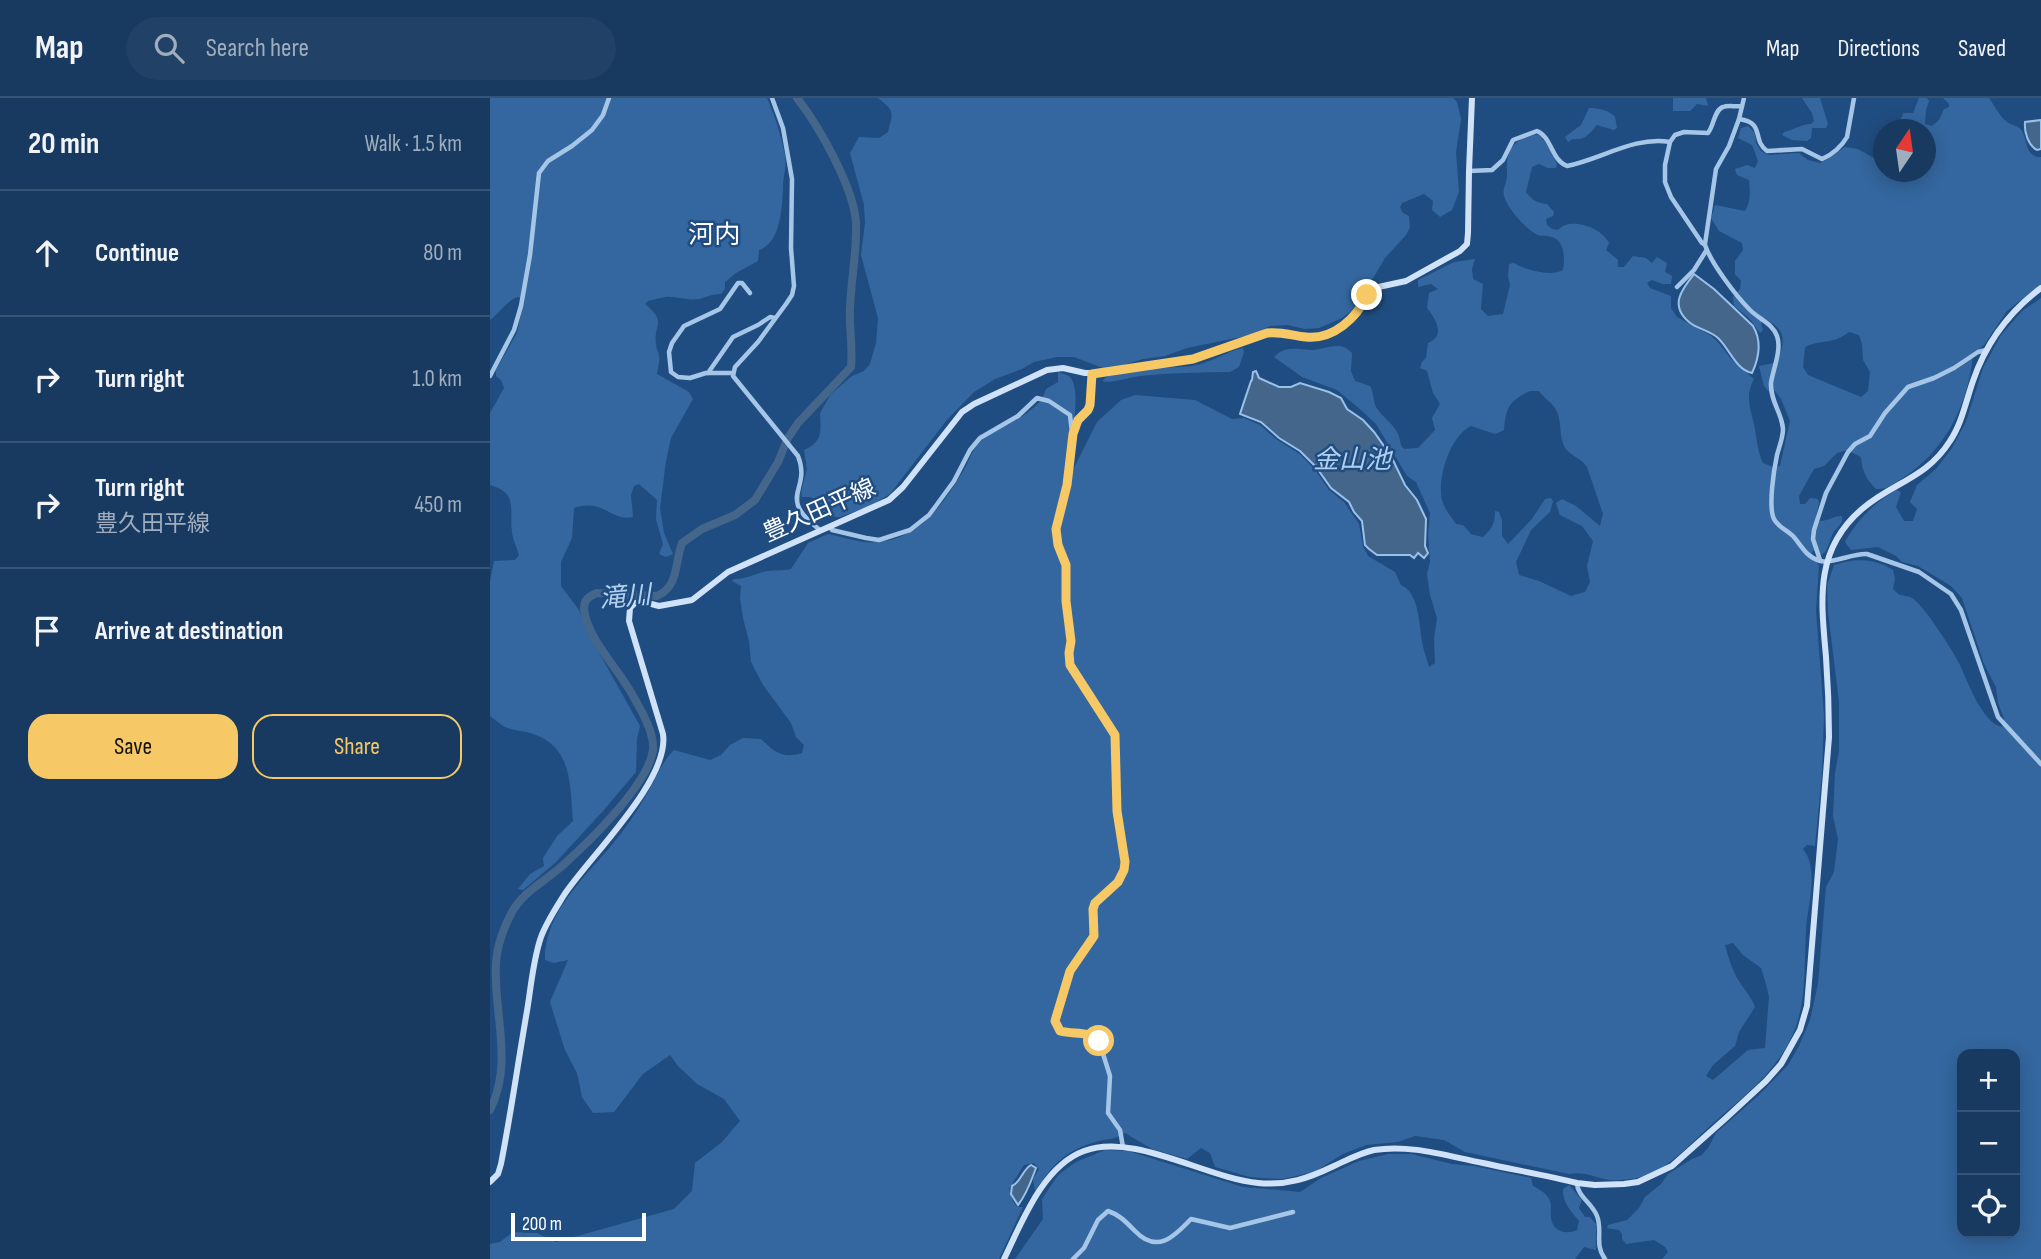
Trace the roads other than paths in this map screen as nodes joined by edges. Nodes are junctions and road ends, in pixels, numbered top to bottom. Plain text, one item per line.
1 (610, 98) edge
2 (772, 98) edge
3 (1472, 98) edge
4 (1744, 98) edge
5 (1854, 98) edge
6 (1742, 106) junction
7 (1739, 119) junction
8 (1670, 142) junction
9 (1469, 171) junction
10 (1706, 247) junction
11 (1677, 287) dead end
12 (2041, 288) edge
13 (750, 293) dead end
14 (775, 318) junction
15 (1986, 350) junction
16 (708, 373) junction
17 (733, 373) junction
18 (1092, 374) junction
19 (490, 376) edge
20 (1073, 434) junction
21 (830, 527) junction
22 (821, 531) junction
23 (1823, 561) junction
24 (2041, 764) edge
25 (1123, 1147) junction
26 (490, 1182) edge
27 (1577, 1182) junction
28 (1293, 1212) dead end
29 (1004, 1259) edge
30 (1073, 1259) edge
31 (1605, 1259) edge

1 - 19 street
2 - 14 street
3 - 9 street, 豊久田平線
4 - 6 street
5 - 7 street
6 - 7 street
6 - 8 street
7 - 10 street
8 - 9 street
8 - 10 street
9 - 18 street, 豊久田平線
10 - 11 street
10 - 23 street
12 - 15 street
13 - 16 street
14 - 16 street
14 - 17 street
15 - 23 street
15 - 23 street
16 - 17 street
17 - 22 street
18 - 20 street
18 - 21 street, 豊久田平線
20 - 21 street
20 - 25 street
21 - 22 street, 豊久田平線
22 - 26 street, 豊久田平線
23 - 24 street
23 - 27 street
25 - 27 street
25 - 29 street
27 - 31 street
28 - 30 street

